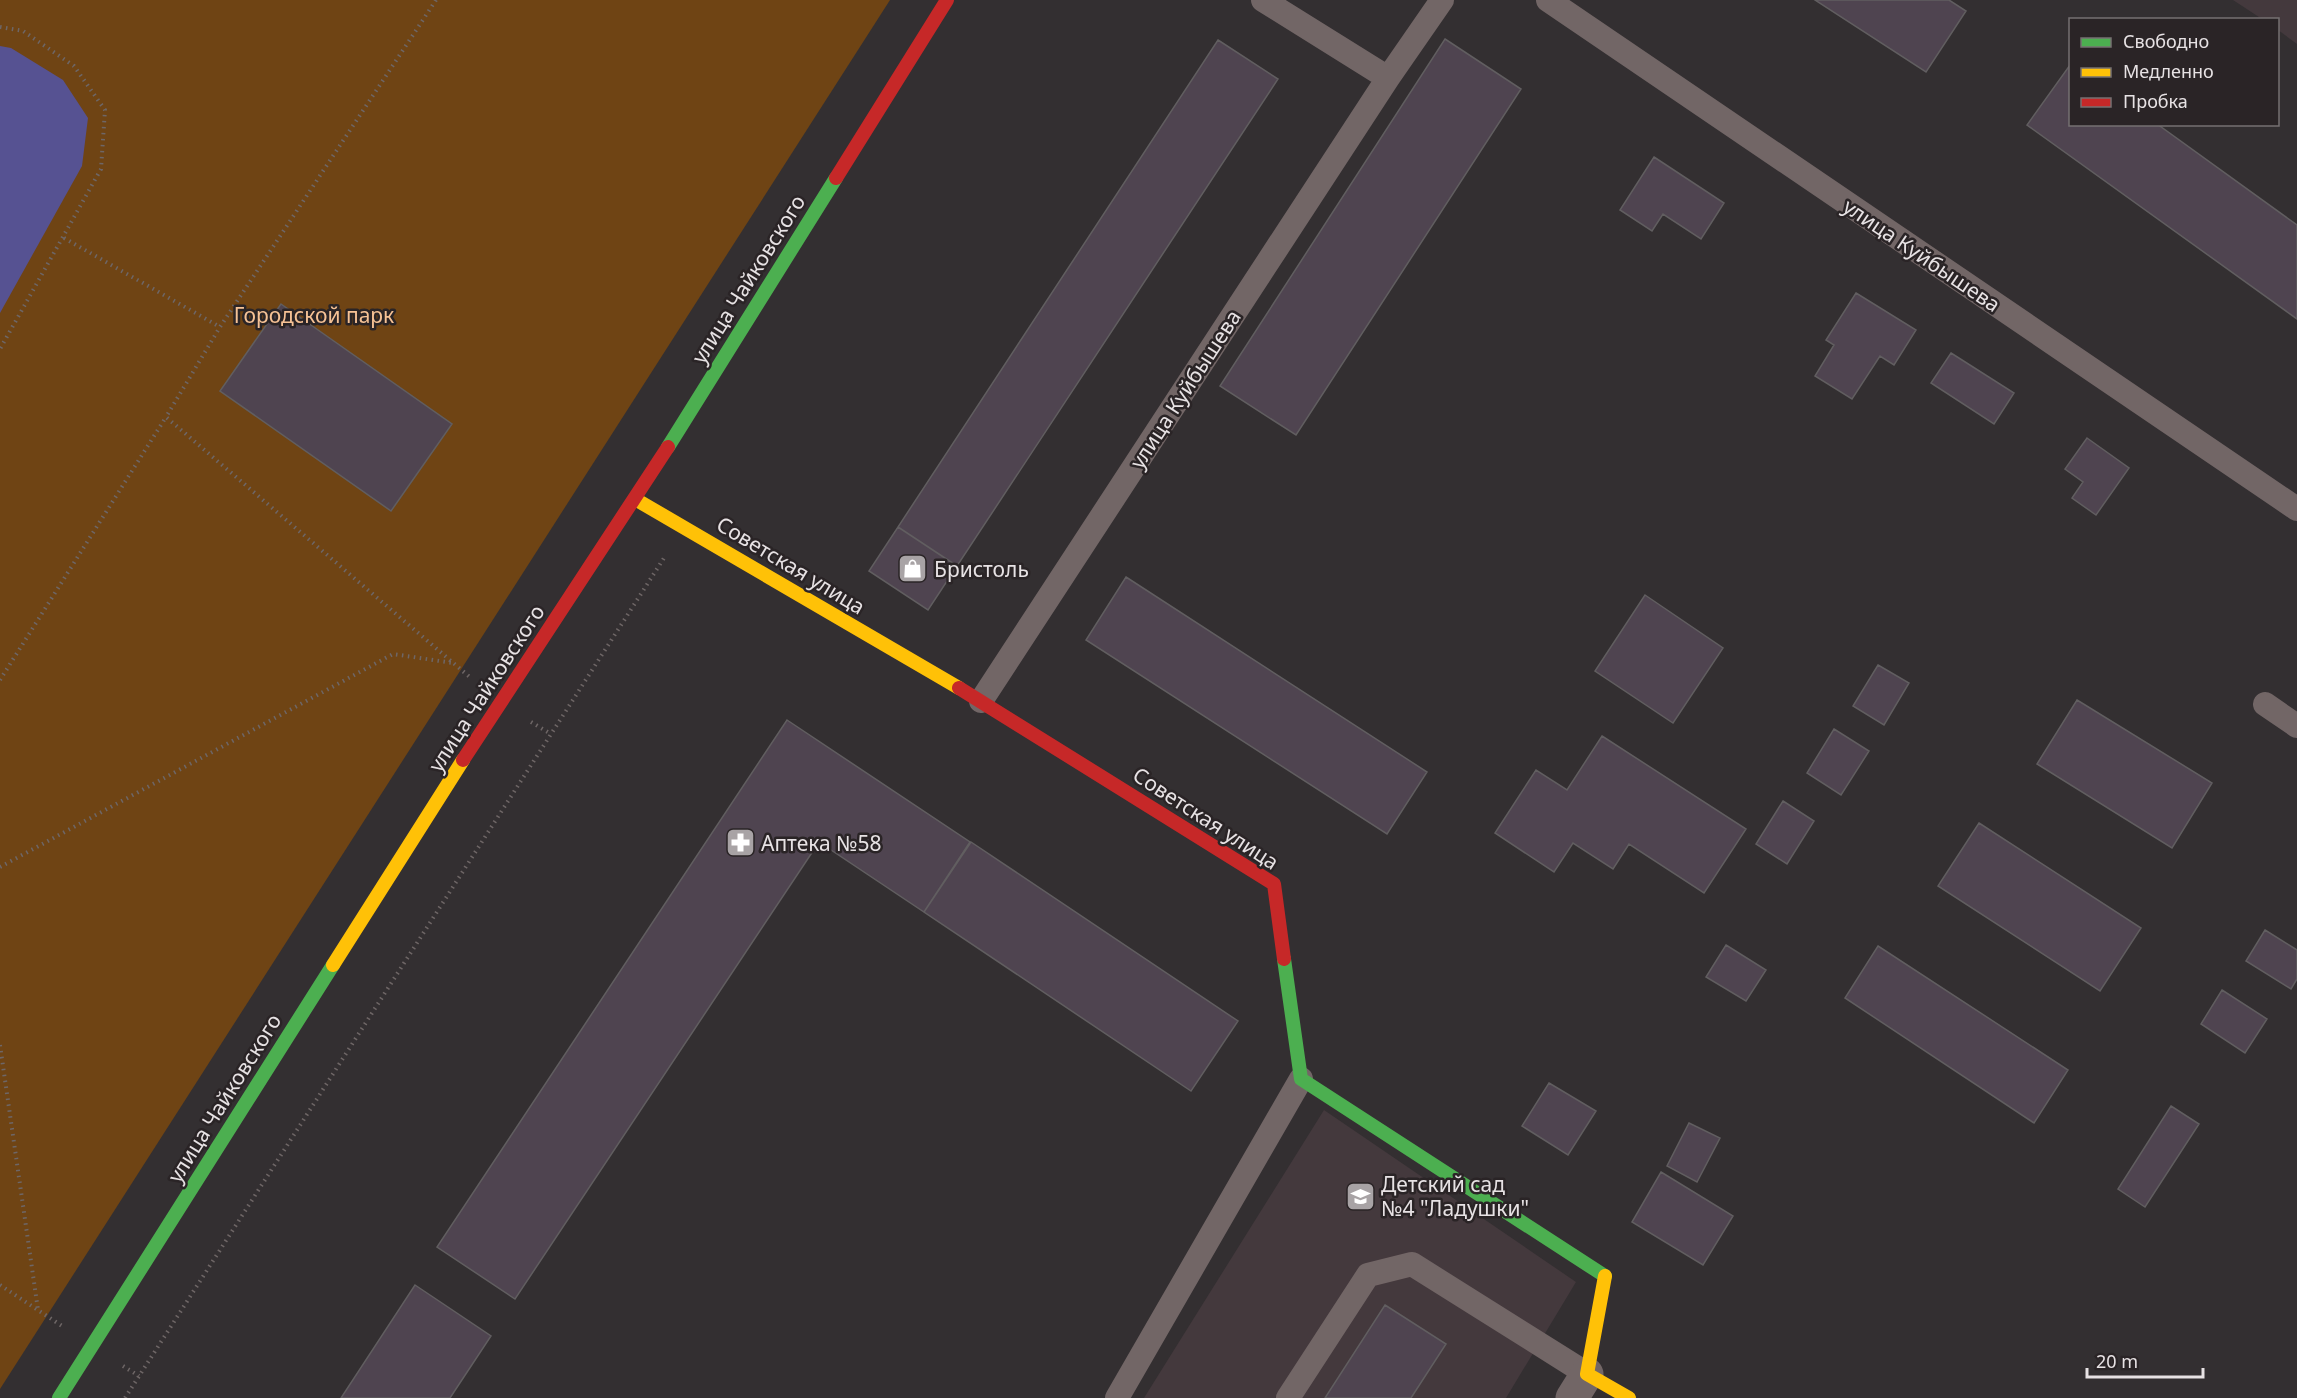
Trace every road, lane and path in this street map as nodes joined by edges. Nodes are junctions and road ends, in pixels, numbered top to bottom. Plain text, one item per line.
1 (435, 0) edge
2 (947, 0) edge
3 (1263, 0) edge
4 (1442, 0) edge
5 (1548, 0) edge
6 (0, 27) edge
7 (1388, 78) junction
8 (64, 238) junction
9 (220, 327) junction
10 (0, 349) edge
11 (166, 417) junction
12 (635, 499) junction
13 (2297, 509) edge
14 (684, 526) junction
15 (453, 663) junction
16 (0, 680) edge
17 (981, 701) junction
18 (500, 702) junction
19 (2265, 704) dead end
20 (2297, 726) edge
21 (551, 734) junction
22 (0, 867) edge
23 (0, 1045) edge
24 (1301, 1079) junction
25 (38, 1310) dead end
26 (1580, 1386) edge
27 (59, 1398) edge
28 (125, 1398) edge
29 (1117, 1398) edge
30 (1288, 1398) edge
31 (1629, 1398) edge

1 - 9 path
2 - 12 street, улица Чайковского
3 - 7 lane
4 - 7 lane, улица Куйбышева
5 - 13 lane, улица Куйбышева
6 - 8 path
7 - 17 lane, улица Куйбышева
8 - 9 path
8 - 10 path
9 - 11 path
11 - 15 path
11 - 16 path
12 - 14 street, Советская улица
12 - 18 street, улица Чайковского
14 - 17 street, Советская улица
14 - 21 path
15 - 18 path
15 - 22 path
17 - 24 street, Советская улица
18 - 21 path
18 - 27 street, улица Чайковского
19 - 20 lane
21 - 28 path
23 - 25 path
24 - 26 street
24 - 29 lane
26 - 30 lane
26 - 31 street

